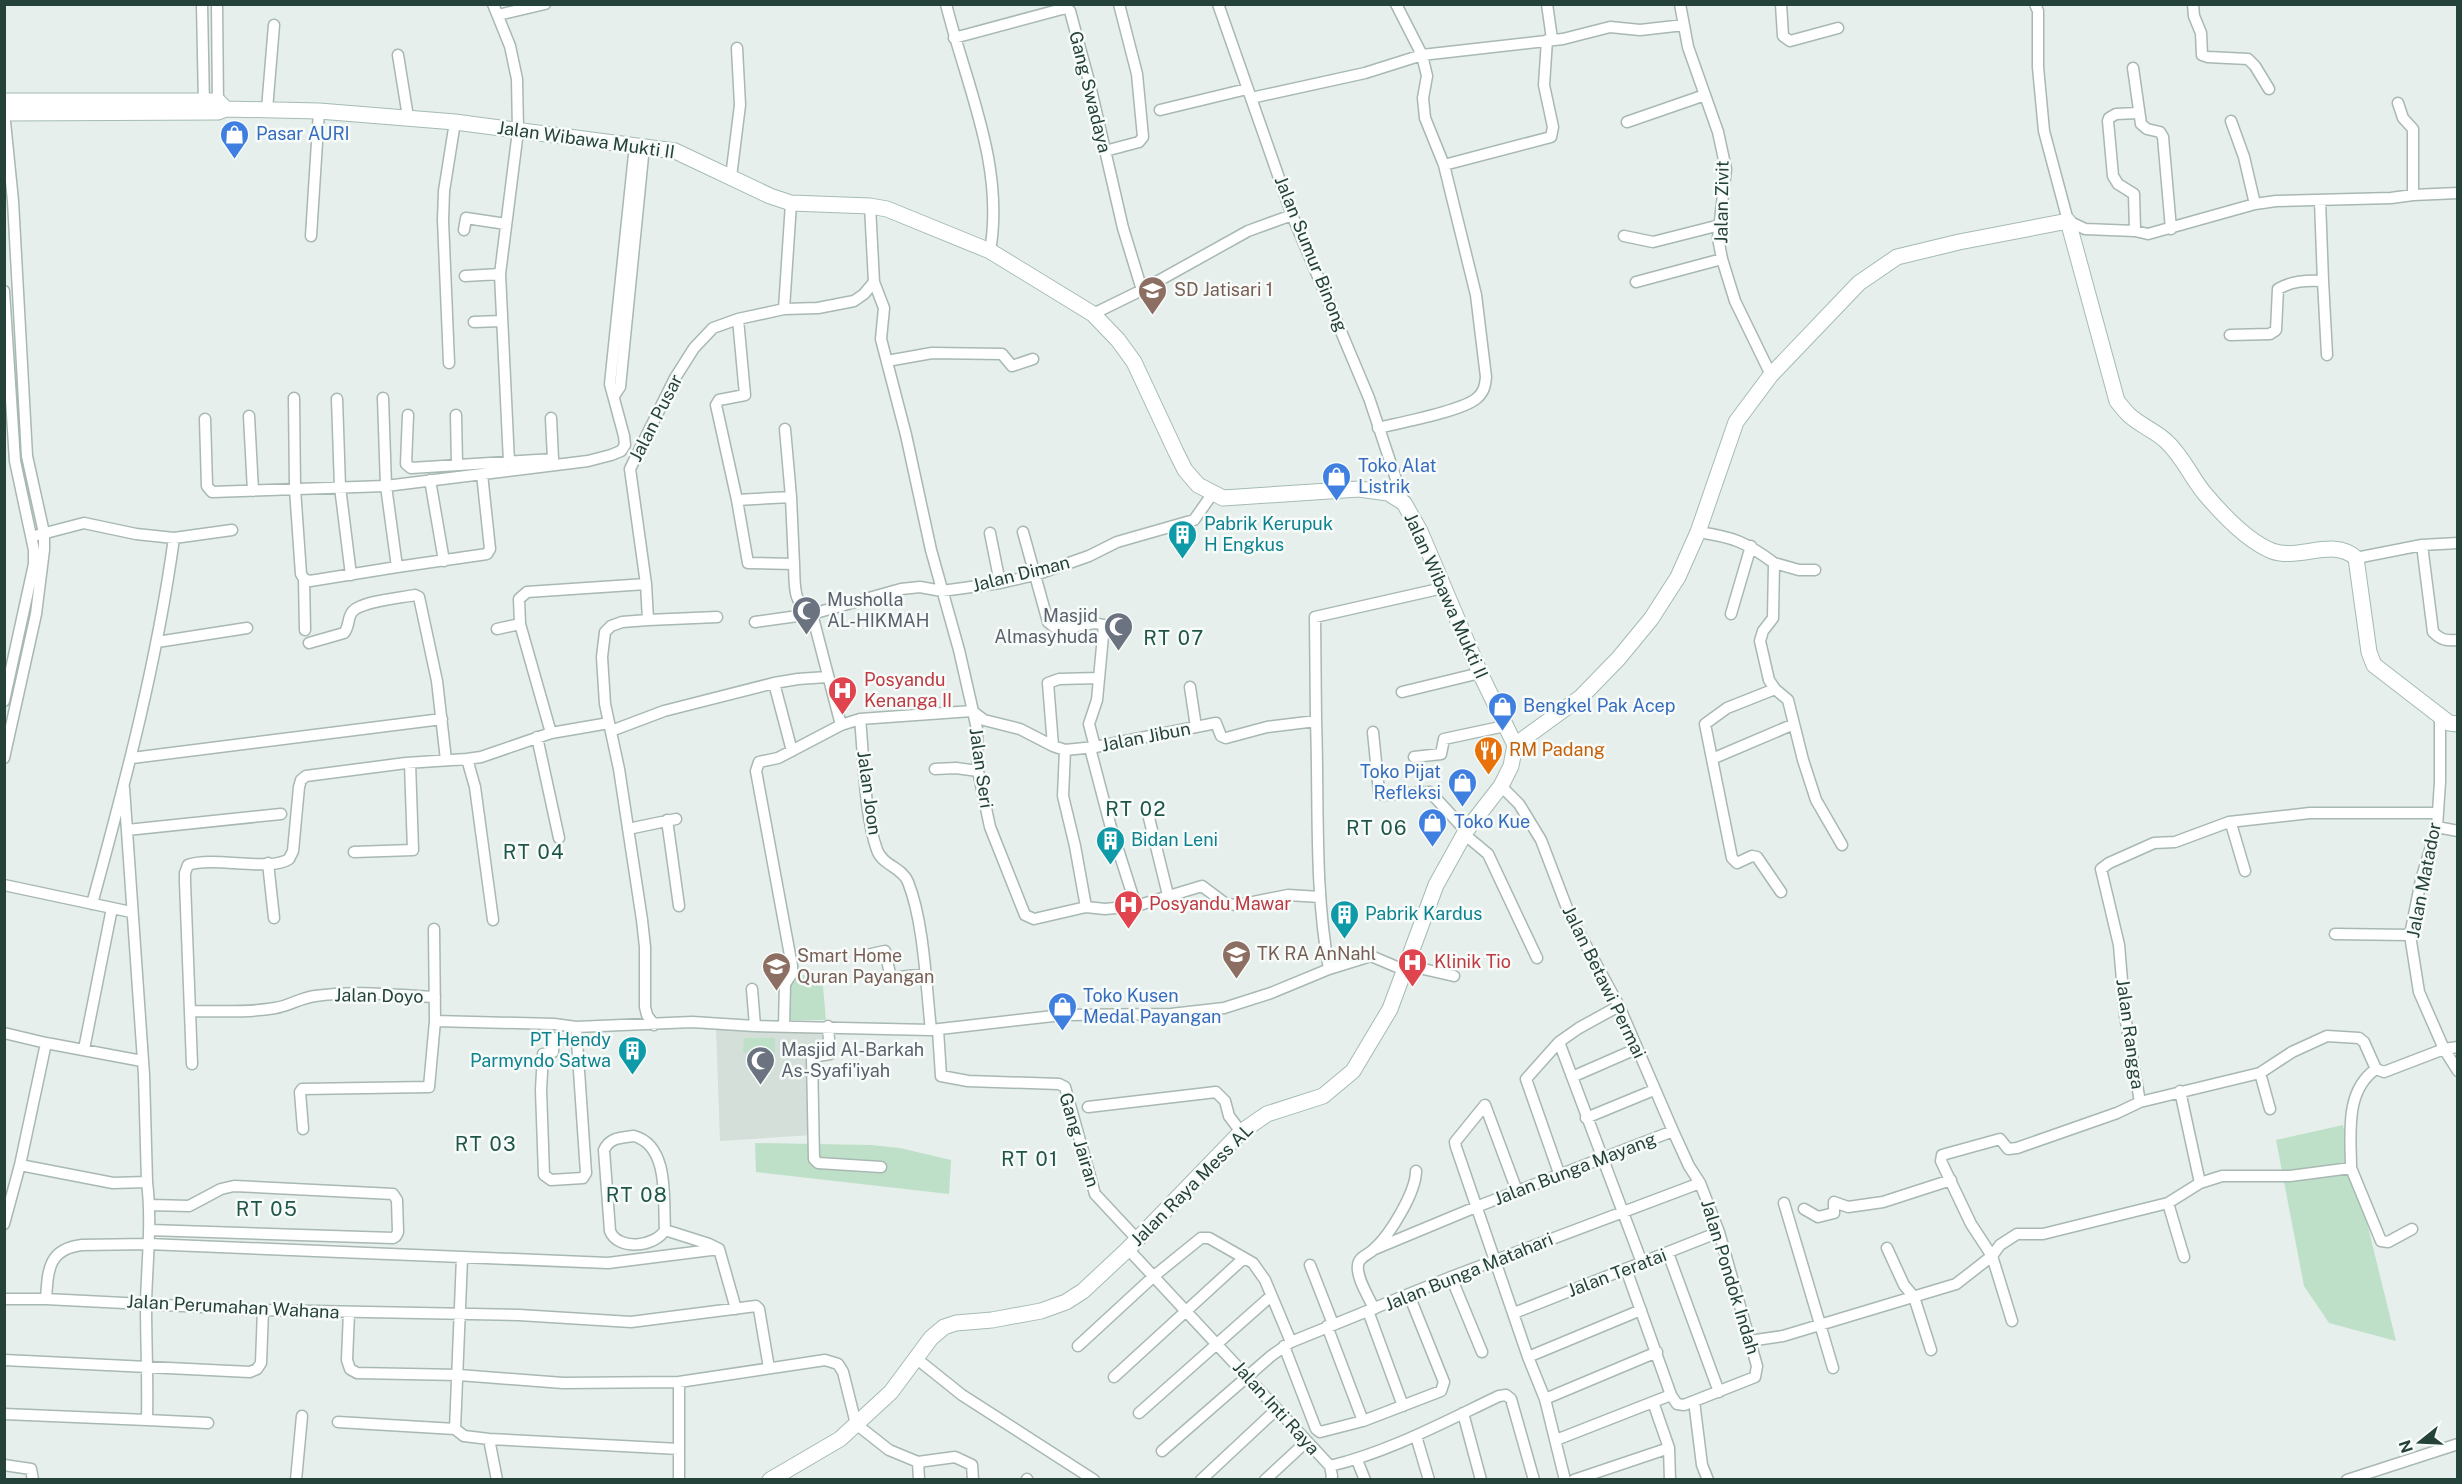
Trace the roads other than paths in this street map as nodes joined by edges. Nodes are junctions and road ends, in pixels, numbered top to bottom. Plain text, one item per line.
1 (202, 4) edge
2 (216, 4) edge
3 (545, 4) edge
4 (946, 4) edge
5 (1119, 4) edge
6 (1396, 4) edge
7 (1547, 4) edge
8 (1680, 4) edge
9 (1781, 4) edge
10 (2035, 4) edge
11 (2193, 4) edge
12 (1221, 5) edge
13 (495, 10) edge
14 (274, 25) dead end
15 (1684, 25) junction
16 (1838, 28) dead end
17 (954, 38) junction
18 (1549, 40) junction
19 (203, 45) junction
20 (217, 45) junction
21 (737, 48) dead end
22 (398, 55) dead end
23 (1422, 55) junction
24 (2133, 68) dead end
25 (2269, 89) dead end
26 (1249, 93) junction
27 (1705, 95) junction
28 (4, 101) edge
29 (2398, 103) dead end
30 (214, 107) junction
31 (267, 109) junction
32 (1160, 110) dead end
33 (319, 111) junction
34 (5, 112) edge
35 (2138, 113) junction
36 (408, 117) junction
37 (2231, 121) dead end
38 (455, 122) junction
39 (1627, 122) dead end
40 (518, 130) junction
41 (640, 146) junction
42 (1105, 151) junction
43 (1444, 165) junction
44 (731, 177) junction
45 (2457, 193) edge
46 (2413, 195) junction
47 (2320, 200) junction
48 (791, 203) junction
49 (2255, 204) junction
50 (870, 206) junction
51 (1292, 215) junction
52 (2068, 221) junction
53 (506, 224) junction
54 (1720, 225) junction
55 (2171, 229) junction
56 (465, 230) dead end
57 (2135, 231) junction
58 (311, 236) dead end
59 (1624, 237) dead end
60 (990, 251) junction
61 (10, 256) edge
62 (1722, 259) junction
63 (500, 274) junction
64 (465, 276) dead end
65 (2323, 281) junction
66 (874, 282) junction
67 (1636, 282) dead end
68 (1142, 290) junction
69 (4, 291) edge
70 (784, 309) junction
71 (1093, 314) junction
72 (738, 319) junction
73 (501, 321) junction
74 (474, 322) dead end
75 (2230, 335) dead end
76 (2327, 354) dead end
77 (1033, 359) dead end
78 (887, 361) junction
79 (449, 363) dead end
80 (1771, 375) junction
81 (294, 398) dead end
82 (383, 398) dead end
83 (337, 399) dead end
84 (408, 415) dead end
85 (456, 415) dead end
86 (249, 416) dead end
87 (551, 418) dead end
88 (205, 419) dead end
89 (1378, 428) junction
90 (785, 429) dead end
91 (27, 456) junction
92 (15, 461) junction
93 (509, 462) junction
94 (457, 465) junction
95 (4, 467) edge
96 (482, 474) junction
97 (430, 480) junction
98 (386, 486) junction
99 (340, 487) junction
100 (295, 489) junction
101 (253, 491) junction
102 (1213, 493) junction
103 (791, 497) junction
104 (737, 500) junction
105 (1404, 503) junction
106 (232, 530) dead end
107 (1023, 532) dead end
108 (1698, 532) junction
109 (44, 533) junction
110 (990, 533) dead end
111 (32, 538) junction
112 (174, 538) junction
113 (2457, 543) edge
114 (2422, 545) junction
115 (1751, 546) junction
116 (2356, 558) junction
117 (444, 561) junction
118 (1774, 563) junction
119 (794, 564) junction
120 (397, 567) junction
121 (1815, 570) dead end
122 (351, 575) junction
123 (1035, 575) junction
124 (304, 579) junction
125 (1000, 583) junction
126 (646, 584) junction
127 (1443, 588) junction
128 (942, 591) junction
129 (812, 614) junction
130 (1731, 614) dead end
131 (717, 616) dead end
132 (648, 620) junction
133 (755, 622) dead end
134 (520, 624) junction
135 (1104, 624) junction
136 (248, 628) dead end
137 (497, 629) dead end
138 (304, 630) dead end
139 (1125, 630) dead end
140 (2457, 640) edge
141 (157, 642) junction
142 (309, 643) dead end
143 (19, 662) junction
144 (1480, 673) junction
145 (827, 677) junction
146 (1099, 678) junction
147 (774, 683) junction
148 (1190, 687) dead end
149 (1775, 689) junction
150 (1402, 692) dead end
151 (4, 701) edge
152 (972, 711) junction
153 (2440, 716) junction
154 (442, 719) junction
155 (860, 719) junction
156 (1316, 721) junction
157 (1794, 724) junction
158 (2457, 724) edge
159 (841, 725) junction
160 (1505, 726) junction
161 (610, 727) junction
162 (1196, 728) junction
163 (1373, 732) dead end
164 (551, 733) junction
165 (537, 737) junction
166 (1515, 745) junction
167 (1053, 746) junction
168 (1092, 747) junction
169 (1065, 750) junction
170 (792, 751) junction
171 (4, 758) edge
172 (132, 758) junction
173 (1414, 758) dead end
174 (467, 759) junction
175 (1712, 759) junction
176 (446, 760) junction
177 (410, 763) junction
178 (935, 769) dead end
179 (978, 771) junction
180 (1501, 786) junction
181 (124, 788) junction
182 (2437, 813) junction
183 (281, 814) dead end
184 (1149, 818) dead end
185 (2229, 822) junction
186 (2437, 827) junction
187 (128, 830) junction
188 (628, 830) junction
189 (2457, 831) edge
190 (1465, 832) junction
191 (559, 838) dead end
192 (1842, 845) dead end
193 (354, 852) dead end
194 (268, 863) junction
195 (2245, 871) dead end
196 (4, 885) edge
197 (1781, 891) dead end
198 (1168, 895) junction
199 (1320, 897) junction
200 (92, 904) junction
201 (679, 906) dead end
202 (1136, 906) junction
203 (1086, 907) junction
204 (112, 908) junction
205 (131, 912) junction
206 (274, 918) dead end
207 (493, 920) dead end
208 (434, 929) dead end
209 (2335, 934) dead end
210 (2410, 935) junction
211 (867, 955) dead end
212 (1537, 958) dead end
213 (1405, 968) junction
214 (1329, 969) junction
215 (925, 974) junction
216 (1454, 976) dead end
217 (752, 989) dead end
218 (435, 997) junction
219 (1619, 1006) junction
220 (191, 1011) junction
221 (435, 1021) junction
222 (654, 1025) junction
223 (755, 1026) junction
224 (784, 1026) junction
225 (828, 1026) junction
226 (576, 1027) junction
227 (934, 1030) junction
228 (4, 1033) edge
229 (555, 1038) dead end
230 (1559, 1042) junction
231 (46, 1043) junction
232 (2457, 1047) edge
233 (84, 1049) junction
234 (1636, 1049) junction
235 (2444, 1049) junction
236 (142, 1061) junction
237 (192, 1064) dead end
238 (2376, 1069) junction
239 (2457, 1071) edge
240 (2260, 1072) junction
241 (1572, 1077) junction
242 (1654, 1090) junction
243 (2180, 1091) junction
244 (2140, 1102) junction
245 (1088, 1107) dead end
246 (2270, 1109) dead end
247 (1586, 1118) junction
248 (303, 1129) dead end
249 (1673, 1131) junction
250 (1241, 1132) junction
251 (1602, 1160) junction
252 (20, 1165) junction
253 (881, 1167) dead end
254 (2351, 1168) junction
255 (1416, 1171) dead end
256 (1560, 1176) junction
257 (1951, 1180) junction
258 (147, 1182) junction
259 (1700, 1183) junction
260 (2200, 1183) junction
261 (1517, 1191) junction
262 (1784, 1203) dead end
263 (2168, 1203) junction
264 (150, 1204) junction
265 (1476, 1207) junction
266 (1804, 1209) dead end
267 (1622, 1211) junction
268 (4, 1224) edge
269 (2412, 1229) dead end
270 (149, 1230) junction
271 (665, 1230) junction
272 (1719, 1232) junction
273 (148, 1244) junction
274 (1132, 1244) junction
275 (1887, 1248) dead end
276 (719, 1249) junction
277 (1375, 1249) junction
278 (1668, 1253) junction
279 (1992, 1256) junction
280 (2184, 1257) dead end
281 (462, 1258) junction
282 (1244, 1258) junction
283 (1496, 1261) junction
284 (1642, 1263) junction
285 (1310, 1264) dead end
286 (1626, 1269) junction
287 (1155, 1276) junction
288 (1451, 1277) junction
289 (1409, 1295) junction
290 (1271, 1296) junction
291 (1914, 1297) junction
292 (4, 1299) edge
293 (46, 1299) junction
294 (146, 1304) junction
295 (736, 1309) junction
296 (1186, 1309) junction
297 (263, 1310) junction
298 (1371, 1310) junction
299 (1641, 1310) junction
300 (349, 1312) junction
301 (461, 1313) junction
302 (1514, 1313) junction
303 (2012, 1320) dead end
304 (1821, 1324) junction
305 (1330, 1325) junction
306 (1749, 1341) junction
307 (1217, 1343) junction
308 (1287, 1344) junction
309 (1077, 1346) dead end
310 (1930, 1350) dead end
311 (1482, 1352) dead end
312 (1657, 1352) junction
313 (1528, 1357) junction
314 (917, 1359) junction
315 (4, 1360) edge
316 (149, 1367) junction
317 (769, 1368) junction
318 (1833, 1368) dead end
319 (459, 1375) junction
320 (1114, 1377) dead end
321 (1248, 1377) junction
322 (679, 1382) junction
323 (1719, 1392) junction
324 (1671, 1395) junction
325 (1545, 1399) junction
326 (1694, 1401) junction
327 (1653, 1402) junction
328 (1403, 1406) junction
329 (1277, 1409) junction
330 (1139, 1413) dead end
331 (1463, 1413) junction
332 (4, 1414) edge
333 (302, 1416) dead end
334 (147, 1420) junction
335 (1363, 1421) junction
336 (338, 1422) dead end
337 (208, 1423) dead end
338 (856, 1424) junction
339 (455, 1429) junction
340 (1416, 1436) junction
341 (489, 1439) junction
342 (1556, 1440) junction
343 (1306, 1442) junction
344 (2457, 1444) edge
345 (1670, 1448) junction
346 (679, 1449) junction
347 (1162, 1451) dead end
348 (1357, 1460) junction
349 (918, 1462) junction
350 (4, 1465) edge
351 (1330, 1466) junction
352 (33, 1479) edge
353 (296, 1479) edge
354 (497, 1479) edge
355 (679, 1479) edge
356 (770, 1479) edge
357 (919, 1479) edge
358 (973, 1479) edge
359 (1094, 1479) edge
360 (1201, 1479) edge
361 (1265, 1479) edge
362 (1331, 1479) edge
363 (1365, 1479) edge
364 (1429, 1479) edge
365 (1481, 1479) edge
366 (1534, 1479) edge
367 (1566, 1479) edge
368 (1574, 1479) edge
369 (1670, 1479) edge
370 (1708, 1479) edge
371 (2347, 1479) edge

1 - 19 street
2 - 20 street
3 - 13 street
4 - 17 street
5 - 42 street
6 - 23 street
7 - 18 street
8 - 15 street, Jalan Zivit
9 - 16 street
10 - 52 street
11 - 25 street
12 - 26 street, Jalan Sumur Binong
13 - 40 street
14 - 31 street
15 - 18 street
15 - 27 street, Jalan Zivit
17 - 42 street, Gang Swadaya
17 - 60 street
18 - 23 street
18 - 43 street
19 - 20 street
19 - 30 street
20 - 30 street
21 - 44 street
22 - 36 street
23 - 26 street
23 - 43 street
24 - 35 street
26 - 32 street
26 - 51 street, Jalan Sumur Binong
27 - 39 street
27 - 54 street, Jalan Zivit
28 - 30 main road, Jalan Wibawa Mukti II
29 - 46 street
30 - 31 main road, Jalan Wibawa Mukti II
30 - 34 main road, Jalan Wibawa Mukti II
31 - 33 main road, Jalan Wibawa Mukti II
33 - 36 main road, Jalan Wibawa Mukti II
33 - 58 street
34 - 61 street
35 - 55 street
35 - 57 street
36 - 38 main road, Jalan Wibawa Mukti II
37 - 49 street
38 - 40 main road, Jalan Wibawa Mukti II
38 - 79 street
40 - 41 main road, Jalan Wibawa Mukti II
40 - 53 street
41 - 44 main road, Jalan Wibawa Mukti II
41 - 96 street
42 - 68 street, Gang Swadaya
43 - 89 street
44 - 48 main road, Jalan Wibawa Mukti II
45 - 46 street
46 - 47 street
47 - 49 street
47 - 65 street
48 - 50 main road, Jalan Wibawa Mukti II
48 - 70 street
49 - 55 street
50 - 60 main road, Jalan Wibawa Mukti II
50 - 66 street
51 - 68 street
51 - 89 street, Jalan Sumur Binong
52 - 57 street
52 - 80 main road
52 - 116 main road
53 - 56 street
53 - 63 street
54 - 59 street
54 - 62 street, Jalan Zivit
55 - 57 street
60 - 71 main road, Jalan Wibawa Mukti II
61 - 91 street
62 - 67 street
62 - 80 street, Jalan Zivit
63 - 64 street
63 - 73 street
65 - 75 street
65 - 76 street
66 - 70 street, Jalan Pusar
66 - 78 street, Jalan Seri
68 - 71 street
69 - 92 street
70 - 72 street, Jalan Pusar
71 - 102 main road, Jalan Wibawa Mukti II
72 - 104 street
72 - 126 street, Jalan Pusar
73 - 74 street
73 - 93 street
77 - 78 street
78 - 128 street, Jalan Seri
80 - 108 main road
81 - 100 street
82 - 98 street
83 - 99 street
84 - 94 street
85 - 94 street
86 - 101 street
87 - 93 street
88 - 101 street
89 - 105 street, Jalan Sumur Binong
90 - 103 street
91 - 92 street
91 - 109 street
92 - 95 street
92 - 111 street
93 - 94 street
96 - 97 street
96 - 117 street
97 - 98 street
97 - 117 street
98 - 99 street
98 - 120 street
99 - 100 street
99 - 122 street
100 - 101 street
100 - 124 street
102 - 105 main road, Jalan Wibawa Mukti II
102 - 123 street, Jalan Diman
103 - 104 street
103 - 119 street
104 - 119 street
105 - 127 main road, Jalan Wibawa Mukti II
106 - 112 street
107 - 123 street
108 - 115 street
108 - 166 main road
109 - 111 street
109 - 112 street
109 - 143 street
110 - 125 street
111 - 143 street
112 - 141 street
113 - 114 street
114 - 116 street
114 - 140 street
115 - 118 street
115 - 130 street
116 - 153 main road
117 - 120 street
118 - 121 street
118 - 149 street
119 - 129 street
120 - 122 street
122 - 124 street
123 - 125 street, Jalan Diman
123 - 135 street
124 - 138 street
125 - 128 street, Jalan Diman
126 - 132 street, Jalan Pusar
126 - 134 street
127 - 144 main road, Jalan Wibawa Mukti II
127 - 156 street
128 - 129 street, Jalan Diman
128 - 152 street, Jalan Seri
129 - 133 street, Jalan Diman
129 - 145 street
131 - 132 street
132 - 161 street
134 - 137 street
134 - 164 street
135 - 139 street
135 - 146 street
136 - 141 street
141 - 172 street
142 - 154 street
143 - 151 street
143 - 171 street
144 - 150 street
144 - 160 main road, Jalan Wibawa Mukti II
145 - 147 street
145 - 159 street
146 - 167 street
146 - 168 street
147 - 161 street
147 - 170 street
148 - 162 street
149 - 157 street
149 - 175 street
152 - 155 street
152 - 167 street, Jalan Jibun
152 - 179 street, Jalan Seri
153 - 158 main road
153 - 182 street, Jalan Matador
154 - 172 street
154 - 176 street
155 - 159 street
155 - 215 street, Jalan Joon
156 - 162 street, Jalan Jibun
156 - 199 street
157 - 175 street
157 - 192 street
159 - 170 street
160 - 166 main road, Jalan Wibawa Mukti II
160 - 173 street
161 - 164 street
161 - 188 street
162 - 168 street, Jalan Jibun
163 - 190 street
164 - 165 street
165 - 174 street
165 - 191 street
166 - 180 main road, Jalan Raya Mess AL
167 - 169 street, Jalan Jibun
168 - 169 street, Jalan Jibun
168 - 202 street
169 - 203 street
170 - 224 street
172 - 181 street
174 - 176 street
174 - 207 street
175 - 197 street
176 - 177 street
177 - 193 street
177 - 194 street
178 - 179 street
179 - 203 street, Jalan Seri
180 - 190 main road, Jalan Raya Mess AL
180 - 219 street, Jalan Betawi Permai
181 - 187 street
181 - 200 street
182 - 185 street, Jalan Rangga
182 - 186 street, Jalan Matador
183 - 187 street
184 - 198 street
185 - 195 street
185 - 244 street, Jalan Rangga
186 - 189 street
186 - 210 street, Jalan Matador
187 - 205 street
188 - 201 street
188 - 222 street
190 - 212 street
190 - 213 main road, Jalan Raya Mess AL
194 - 206 street
194 - 220 street
196 - 200 street
198 - 199 street, Jalan Seri
198 - 202 street, Jalan Seri
199 - 214 street
200 - 204 street
202 - 203 street, Jalan Seri
204 - 205 street
204 - 233 street
205 - 236 street
208 - 218 street
209 - 210 street
210 - 235 street, Jalan Matador
211 - 215 street
213 - 214 street, Jalan Doyo
213 - 216 street, Jalan Doyo
213 - 250 main road, Jalan Raya Mess AL
214 - 227 street, Jalan Doyo
215 - 227 street, Jalan Joon
217 - 223 street
218 - 220 street, Jalan Doyo
218 - 221 street, Jalan Doyo
219 - 230 street
219 - 234 street, Jalan Betawi Permai
220 - 237 street
221 - 226 street, Jalan Doyo
221 - 248 street
222 - 223 street, Jalan Doyo
222 - 226 street, Jalan Doyo
223 - 224 street, Jalan Doyo
224 - 225 street, Jalan Doyo
225 - 227 street, Jalan Doyo
225 - 253 street
226 - 229 street
227 - 274 street, Gang Jairan
228 - 231 street
230 - 241 street
230 - 256 street
231 - 233 street
231 - 252 street
232 - 235 street
233 - 236 street
234 - 241 street
234 - 242 street, Jalan Betawi Permai
235 - 238 street
235 - 239 street, Jalan Matador
236 - 258 street
238 - 240 street
238 - 254 street
240 - 243 street
240 - 246 street
241 - 247 street
242 - 247 street
242 - 249 street, Jalan Betawi Permai
243 - 244 street
243 - 260 street
244 - 257 street, Jalan Rangga
245 - 250 street
247 - 251 street
249 - 251 street, Jalan Bunga Mayang
249 - 259 street, Jalan Betawi Permai
250 - 274 main road, Jalan Raya Mess AL
251 - 256 street, Jalan Bunga Mayang
251 - 267 street
252 - 258 street
252 - 268 street
254 - 260 street
254 - 269 street
255 - 277 street
256 - 261 street, Jalan Bunga Mayang
257 - 266 street
257 - 279 street, Jalan Rangga
258 - 264 street
259 - 267 street, Jalan Bunga Matahari
259 - 272 street, Jalan Pondok Indah
260 - 263 street
261 - 265 street, Jalan Bunga Mayang
261 - 265 street
262 - 304 street
263 - 279 street
263 - 280 street
264 - 270 street
264 - 270 street
265 - 277 street, Jalan Bunga Mayang
265 - 283 street
267 - 283 street, Jalan Bunga Matahari
267 - 284 street
270 - 273 street
271 - 271 street
271 - 276 street
272 - 278 street, Jalan Teratai
272 - 306 street, Jalan Pondok Indah
273 - 281 street
273 - 293 street
273 - 294 street
274 - 287 street, Jalan Inti Raya
274 - 314 main road, Jalan Raya Mess AL
275 - 291 street
276 - 281 street
276 - 295 street
277 - 298 street
278 - 284 street, Jalan Teratai
278 - 323 street
279 - 291 street
279 - 303 street, Jalan Rangga
281 - 301 street
282 - 287 street
282 - 290 street
282 - 296 street
283 - 288 street, Jalan Bunga Matahari
283 - 302 street
284 - 286 street, Jalan Teratai
285 - 305 street
286 - 299 street
286 - 302 street, Jalan Teratai
287 - 296 street, Jalan Inti Raya
287 - 309 street
288 - 289 street, Jalan Bunga Matahari
288 - 311 street
289 - 298 street, Jalan Bunga Matahari
289 - 328 street
290 - 307 street
290 - 308 street
291 - 304 street
291 - 310 street
292 - 293 street, Jalan Perumahan Wahana
293 - 294 street, Jalan Perumahan Wahana
294 - 297 street, Jalan Perumahan Wahana
294 - 316 street
295 - 301 street, Jalan Perumahan Wahana
295 - 317 street, Jalan Perumahan Wahana
296 - 307 street, Jalan Inti Raya
296 - 320 street
297 - 300 street, Jalan Perumahan Wahana
297 - 316 street
298 - 305 street, Jalan Bunga Matahari
298 - 328 street
299 - 312 street
299 - 313 street
300 - 301 street, Jalan Perumahan Wahana
300 - 319 street
301 - 319 street
302 - 313 street
304 - 306 street
304 - 318 street
305 - 308 street, Jalan Bunga Matahari
305 - 335 street
306 - 323 street, Jalan Pondok Indah
307 - 321 street, Jalan Inti Raya
307 - 330 street
308 - 321 street, Jalan Bunga Matahari
308 - 335 street
312 - 324 street
312 - 325 street
313 - 325 street
314 - 338 main road, Jalan Raya Mess AL
314 - 359 street
315 - 316 street
316 - 334 street
317 - 322 street
317 - 338 street
319 - 322 street
319 - 339 street
321 - 329 street, Jalan Inti Raya
321 - 347 street, Jalan Bunga Matahari
322 - 346 street
323 - 326 street
324 - 326 street
324 - 327 street
325 - 342 street
326 - 370 street
327 - 342 street
327 - 345 street
328 - 335 street
329 - 343 street, Jalan Inti Raya
329 - 360 street
331 - 340 street, Jalan Inti Raya
331 - 365 street
331 - 366 street, Jalan Inti Raya
332 - 334 street
333 - 353 street
334 - 337 street
336 - 339 street
338 - 349 street
338 - 356 main road, Jalan Raya Mess AL
339 - 341 street
340 - 348 street, Jalan Inti Raya
340 - 364 street
341 - 346 street
341 - 354 street
342 - 367 street
343 - 351 street, Jalan Inti Raya
343 - 361 street
344 - 371 street
345 - 368 street
345 - 369 street
346 - 355 street
348 - 351 street, Jalan Inti Raya
348 - 363 street
349 - 357 street
349 - 358 street
350 - 352 street
351 - 362 street

